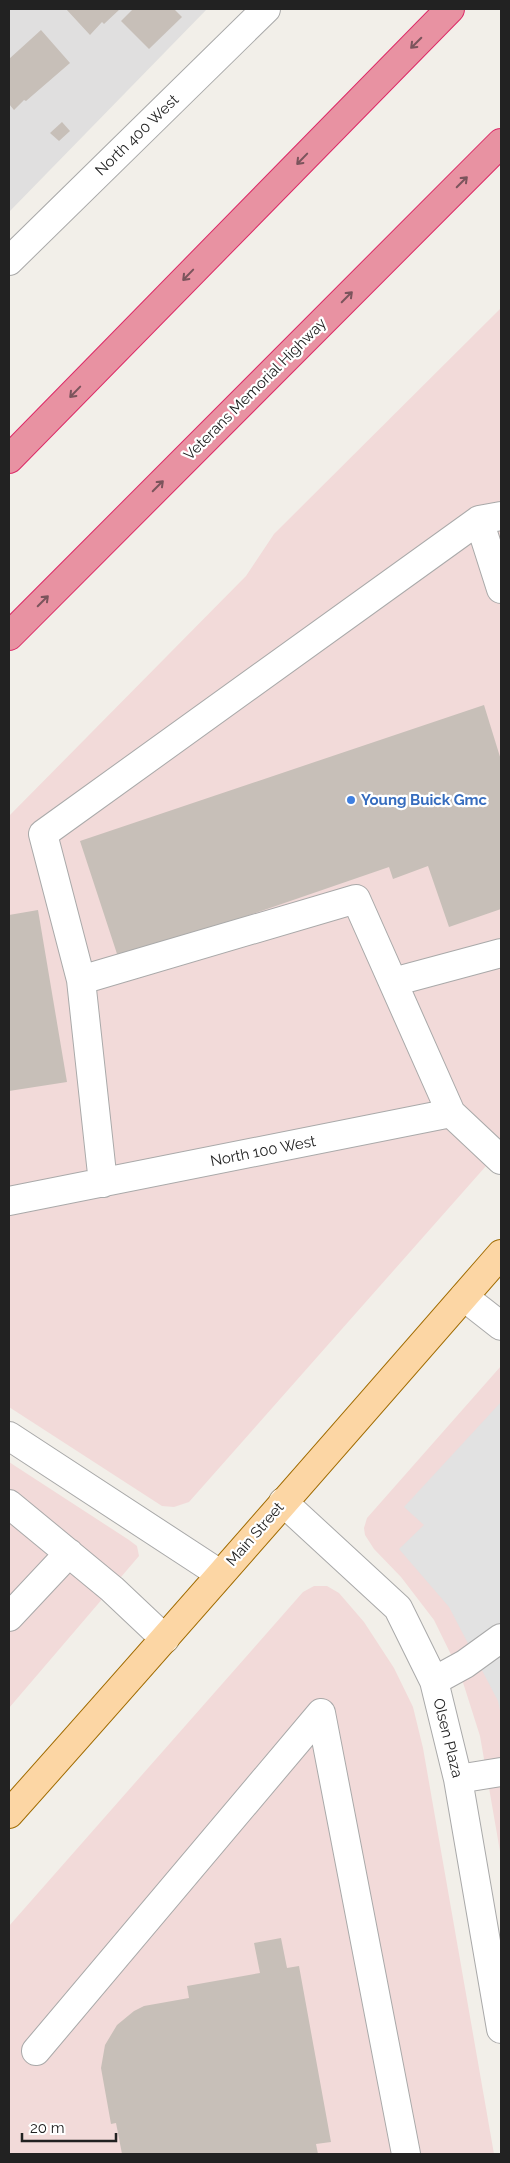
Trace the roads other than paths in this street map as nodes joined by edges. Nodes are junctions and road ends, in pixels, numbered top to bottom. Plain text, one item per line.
1 (266, 9) edge
2 (450, 9) edge
3 (501, 143) edge
4 (9, 261) edge
5 (9, 460) edge
6 (490, 518) edge
7 (501, 589) edge
8 (9, 636) edge
9 (501, 953) edge
10 (81, 980) junction
11 (393, 982) junction
12 (451, 1113) junction
13 (501, 1160) edge
14 (103, 1183) junction
15 (9, 1201) edge
16 (501, 1254) edge
17 (464, 1297) junction
18 (501, 1326) edge
19 (9, 1436) edge
20 (283, 1502) junction
21 (9, 1504) edge
22 (69, 1553) junction
23 (220, 1574) junction
24 (9, 1617) edge
25 (501, 1638) edge
26 (165, 1639) junction
27 (434, 1681) junction
28 (501, 1772) edge
29 (458, 1780) junction
30 (9, 1814) edge
31 (498, 1987) edge
32 (501, 2030) edge
33 (36, 2051) dead end
34 (406, 2154) edge

1 - 4 street, North 400 West
2 -> 5 highway
8 -> 3 highway, Veterans Memorial Highway
6 - 7 street
6 - 10 street
9 - 11 street
10 - 11 street
10 - 14 street
11 - 12 street
12 - 13 street
12 - 14 street, North 100 West
14 - 15 street, North 100 West
16 - 17 main road, Main Street
17 - 18 street
17 - 20 main road, Main Street
19 - 23 street
20 - 23 main road, Main Street
20 - 27 street, Olsen Plaza
21 - 22 street
22 - 24 street
22 - 26 street
23 - 26 main road, Main Street
25 - 27 street
26 - 30 main road, Main Street
27 - 29 street, Olsen Plaza
28 - 29 street
29 - 31 street, Olsen Plaza
31 - 32 street, Olsen Plaza
33 - 34 street

